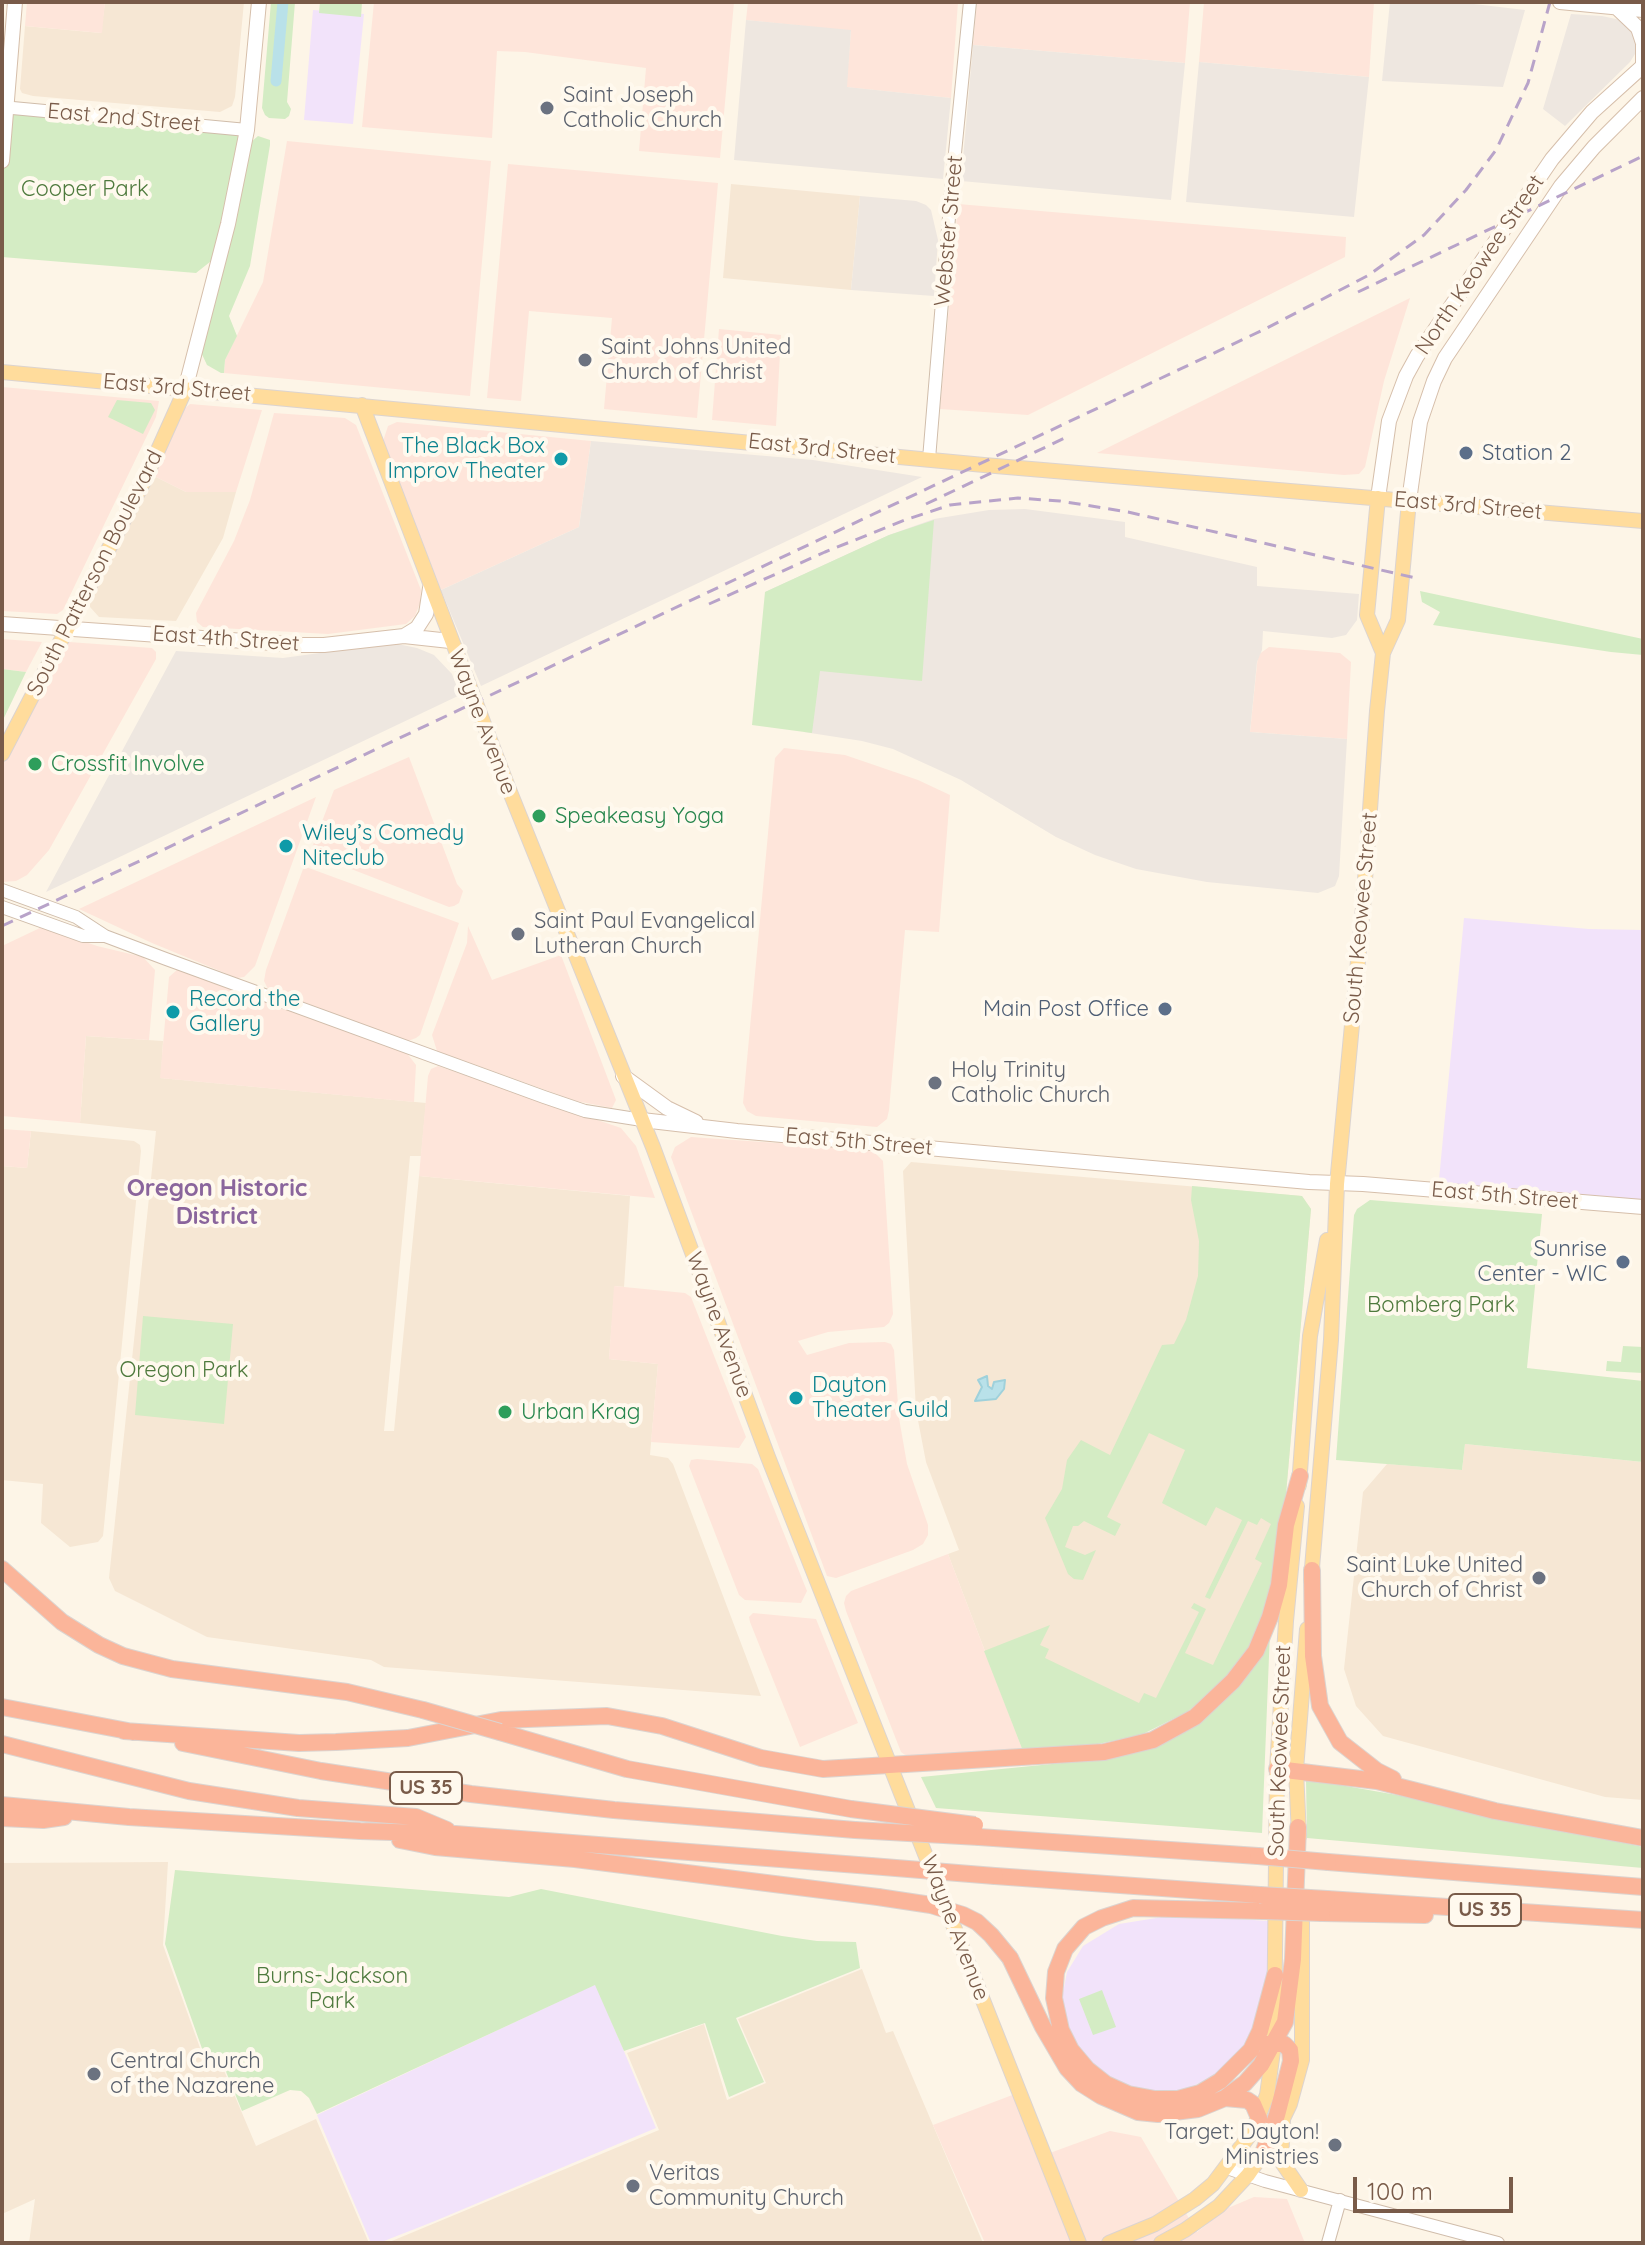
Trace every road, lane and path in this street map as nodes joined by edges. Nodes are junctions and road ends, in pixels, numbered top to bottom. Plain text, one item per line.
1 (15, 2) edge
2 (259, 2) edge
3 (970, 2) edge
4 (1560, 2) edge
5 (1616, 7) junction
6 (1643, 10) edge
7 (1643, 44) edge
8 (1643, 66) edge
9 (1643, 98) edge
10 (4, 107) edge
11 (247, 130) junction
12 (2, 161) edge
13 (2, 372) edge
14 (185, 390) junction
15 (362, 405) junction
16 (929, 459) junction
17 (1378, 498) junction
18 (1409, 501) junction
19 (1643, 521) edge
20 (430, 588) junction
21 (2, 624) edge
22 (66, 628) junction
23 (404, 636) junction
24 (450, 641) junction
25 (1383, 653) junction
26 (2, 754) edge
27 (2, 890) edge
28 (2, 907) edge
29 (105, 936) junction
30 (623, 1075) junction
31 (642, 1120) junction
32 (707, 1128) junction
33 (1337, 1184) junction
34 (1643, 1207) edge
35 (1300, 1476) junction
36 (2, 1569) edge
37 (1312, 1570) junction
38 (2, 1707) edge
39 (124, 1731) junction
40 (2, 1744) edge
41 (891, 1764) junction
42 (1277, 1769) junction
43 (1296, 1770) junction
44 (1420, 1792) junction
45 (2, 1805) edge
46 (89, 1812) junction
47 (2, 1818) edge
48 (1298, 1827) junction
49 (360, 1831) junction
50 (977, 1831) junction
51 (455, 1834) junction
52 (1643, 1838) edge
53 (1643, 1887) edge
54 (1262, 1903) junction
55 (1643, 1920) edge
56 (1275, 1975) junction
57 (1274, 2044) junction
58 (1251, 2050) junction
59 (1225, 2098) junction
60 (1259, 2118) junction
61 (1283, 2119) junction
62 (1262, 2156) junction
63 (1227, 2168) junction
64 (1248, 2175) junction
65 (1301, 2190) junction
66 (1340, 2200) junction
67 (1079, 2243) edge
68 (1109, 2243) edge
69 (1161, 2243) edge
70 (1328, 2243) edge
71 (1498, 2243) edge

1 - 10 main road
2 - 11 main road
3 - 16 street, Webster Street
4 - 5 main road
5 - 6 main road
5 - 7 main road
7 - 8 main road
8 - 17 main road, North Keowee Street
9 - 18 main road, North Keowee Street
10 - 11 street, East 2nd Street
10 - 12 main road
11 - 14 main road
13 - 14 main road, East 3rd Street
14 - 15 main road, East 3rd Street
14 - 22 main road, South Patterson Boulevard
15 - 16 main road, East 3rd Street
15 - 20 main road, Wayne Avenue
16 - 17 main road, East 3rd Street
17 - 18 main road, East 3rd Street
17 - 25 main road, South Keowee Street
18 - 19 main road, East 3rd Street
18 - 25 main road, South Keowee Street
20 - 23 main road
20 - 24 main road, Wayne Avenue
21 - 22 main road, East 4th Street
22 - 23 main road, East 4th Street
22 - 26 main road, South Patterson Boulevard
23 - 24 main road, East 4th Street
24 - 30 main road, Wayne Avenue
25 - 33 main road, South Keowee Street
27 - 29 street, East 5th Street
28 - 29 street, East 5th Street
29 - 31 street, East 5th Street
30 - 31 main road, Wayne Avenue
30 - 32 main road
31 - 32 main road, East 5th Street
31 - 41 main road, Wayne Avenue
32 - 33 main road, East 5th Street
33 - 34 main road, East 5th Street
33 - 35 main road, South Keowee Street
33 - 37 main road, South Keowee Street
35 - 41 highway
35 - 42 main road, South Keowee Street
36 - 50 highway, bridge
37 - 43 main road, South Keowee Street
37 - 44 highway
38 - 39 highway, US 35
39 - 41 highway
39 - 50 highway, US 35, bridge
40 - 51 highway
41 - 67 main road, Wayne Avenue
42 - 43 highway
42 - 56 main road, South Keowee Street
43 - 44 highway
43 - 48 main road, South Keowee Street
44 - 52 highway
45 - 46 highway, US 35
46 - 47 highway
46 - 49 highway, US 35
48 - 57 highway
48 - 61 main road, South Keowee Street
49 - 51 highway, US 35
49 - 59 highway, bridge
50 - 53 highway, US 35, bridge
51 - 54 highway, US 35, bridge
54 - 55 highway, US 35, bridge
54 - 58 highway
56 - 57 main road, South Keowee Street
56 - 58 highway
57 - 58 highway
57 - 59 highway
57 - 60 main road, South Keowee Street
57 - 62 highway
59 - 60 highway
60 - 63 main road, South Keowee Street
61 - 62 main road, South Keowee Street
61 - 65 main road
62 - 64 main road, South Keowee Street
63 - 64 street
63 - 68 main road, South Keowee Street
64 - 65 street
64 - 69 main road, South Keowee Street
65 - 66 street
66 - 70 street
66 - 71 street

